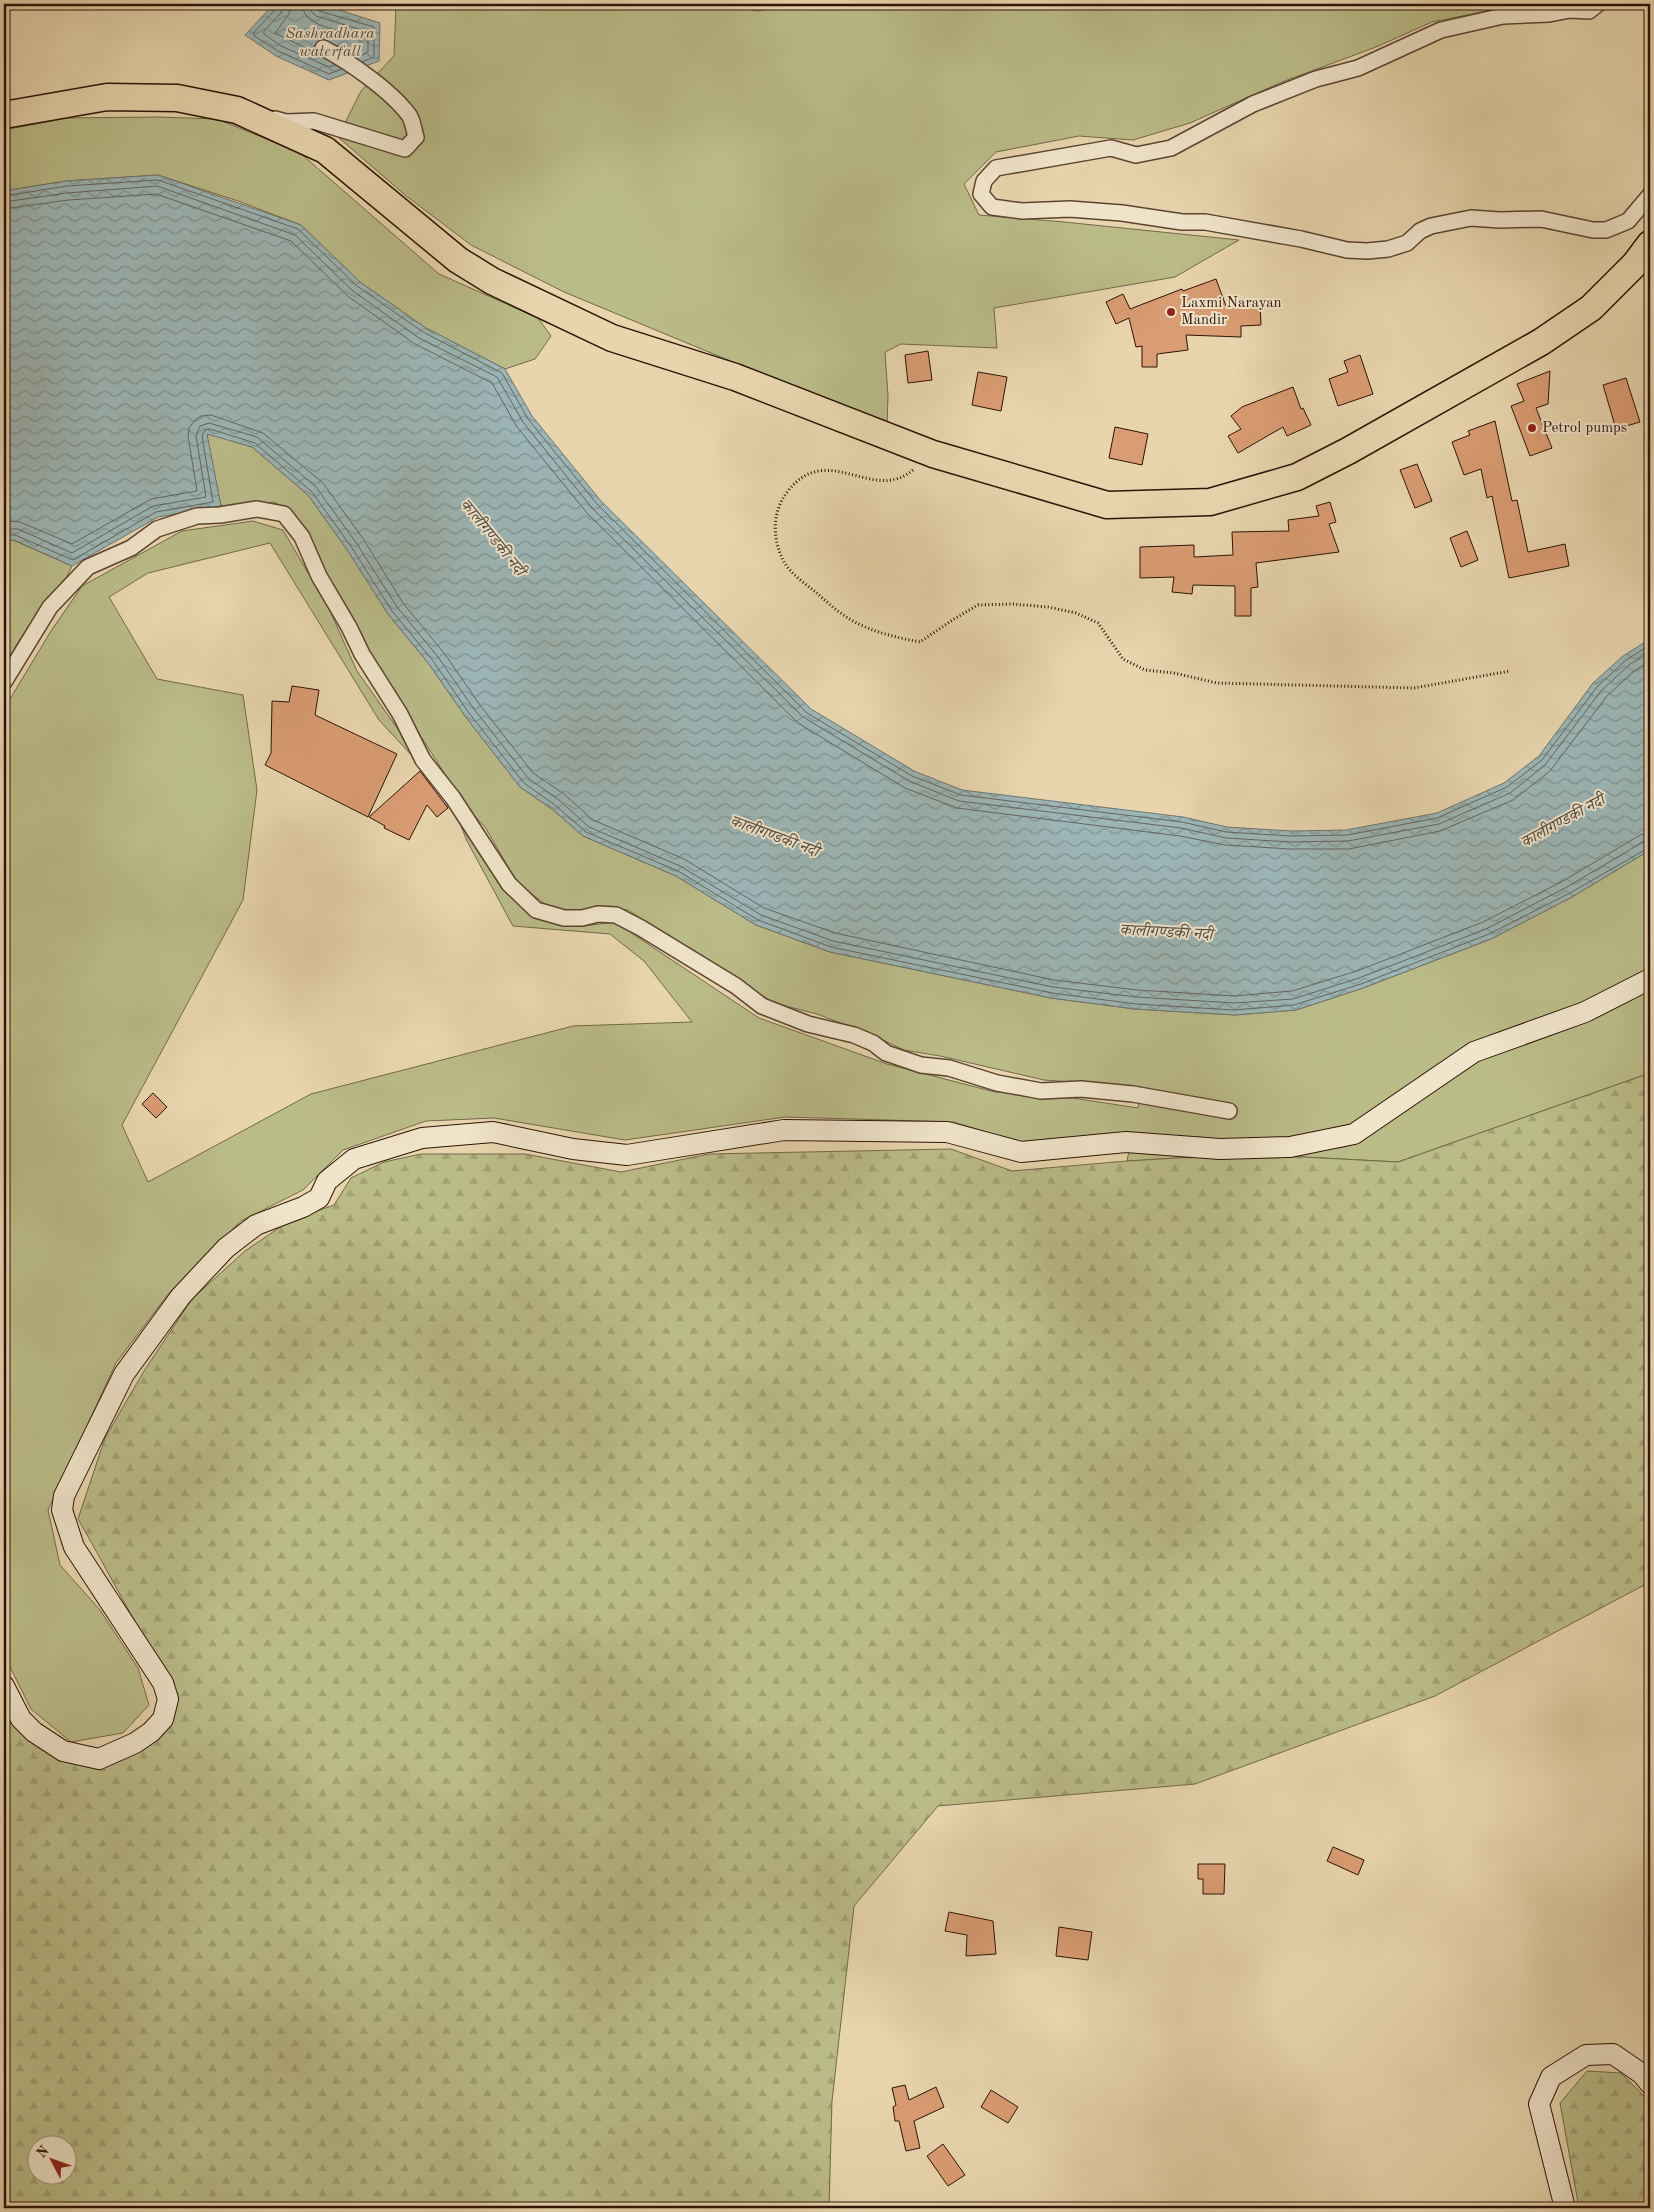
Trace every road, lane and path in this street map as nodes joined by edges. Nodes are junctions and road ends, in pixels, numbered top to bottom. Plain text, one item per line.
1 (1598, 4) edge
2 (323, 48) dead end
3 (237, 110) junction
4 (4, 115) edge
5 (1650, 195) edge
6 (1650, 244) edge
7 (933, 454) junction
8 (1510, 671) dead end
9 (4, 682) edge
10 (1650, 978) edge
11 (1228, 1111) dead end
12 (4, 1686) edge
13 (1650, 2084) edge
14 (1565, 2208) edge

1 - 5 street
2 - 3 street
3 - 4 highway
3 - 7 highway
6 - 7 highway
7 - 8 path
9 - 11 street
10 - 12 street
13 - 14 street

